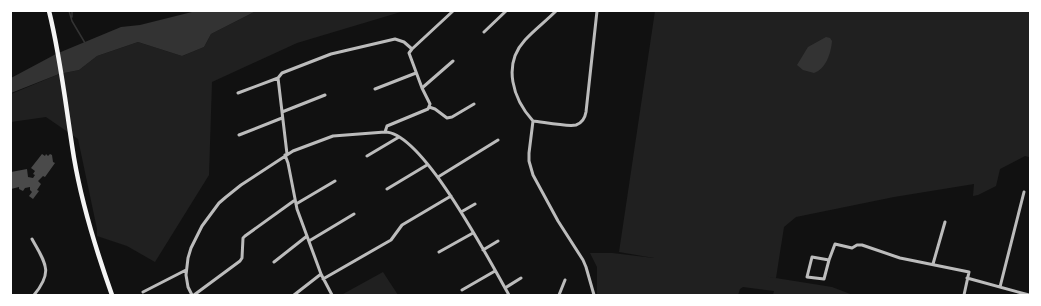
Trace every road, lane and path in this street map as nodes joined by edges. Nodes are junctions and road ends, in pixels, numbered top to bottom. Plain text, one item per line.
1 (49, 11) edge
2 (454, 11) edge
3 (506, 11) edge
4 (556, 11) edge
5 (597, 11) edge
6 (484, 32) dead end
7 (412, 48) junction
8 (453, 61) dead end
9 (416, 73) junction
10 (278, 78) junction
11 (422, 88) junction
12 (375, 89) dead end
13 (238, 93) dead end
14 (325, 95) dead end
15 (474, 104) dead end
16 (429, 107) junction
17 (282, 112) junction
18 (282, 118) junction
19 (533, 121) junction
20 (385, 132) junction
21 (239, 135) dead end
22 (399, 137) junction
23 (498, 140) dead end
24 (286, 155) junction
25 (368, 156) dead end
26 (427, 165) junction
27 (438, 177) junction
28 (335, 181) dead end
29 (388, 189) dead end
30 (1024, 192) dead end
31 (452, 196) junction
32 (295, 200) junction
33 (296, 204) junction
34 (475, 204) dead end
35 (461, 212) junction
36 (354, 214) dead end
37 (945, 222) dead end
38 (473, 233) junction
39 (307, 236) junction
40 (32, 239) dead end
41 (309, 240) junction
42 (498, 241) dead end
43 (483, 250) junction
44 (439, 252) dead end
45 (829, 260) junction
46 (274, 262) dead end
47 (933, 264) junction
48 (186, 270) junction
49 (495, 271) junction
50 (322, 274) junction
51 (521, 278) dead end
52 (967, 278) junction
53 (324, 279) junction
54 (565, 280) dead end
55 (1000, 287) junction
56 (504, 288) junction
57 (462, 290) dead end
58 (144, 292) dead end
59 (34, 295) edge
60 (112, 295) edge
61 (193, 295) edge
62 (294, 295) edge
63 (332, 295) edge
64 (509, 295) edge
65 (559, 295) edge
66 (594, 295) edge
67 (964, 295) edge
68 (1028, 295) edge

1 - 60 main road
2 - 7 street
3 - 6 street
4 - 19 street
5 - 19 street
7 - 9 street
7 - 10 street
8 - 11 street
9 - 11 street
9 - 12 street
10 - 13 street
10 - 17 street
11 - 16 street
14 - 17 street
15 - 16 street
16 - 20 street
17 - 18 street
18 - 21 street
18 - 24 street
19 - 66 street
20 - 22 street
20 - 24 street
22 - 25 street
22 - 26 street
23 - 27 street
24 - 32 street
24 - 48 street
26 - 27 street
26 - 29 street
27 - 31 street
28 - 33 street
30 - 55 street
31 - 35 street
31 - 53 street
32 - 33 street
32 - 61 street
33 - 39 street
34 - 35 street
35 - 38 street
36 - 41 street
37 - 47 street
38 - 43 street
38 - 44 street
39 - 41 street
39 - 46 street
40 - 59 street
41 - 50 street
42 - 43 street
43 - 49 street
45 - 45 street
45 - 47 street
47 - 52 street
48 - 58 street
48 - 61 street
49 - 56 street
49 - 57 street
50 - 53 street
50 - 62 street
51 - 56 street
52 - 55 street
52 - 67 street
53 - 63 street
54 - 65 street
55 - 68 street
56 - 64 street

